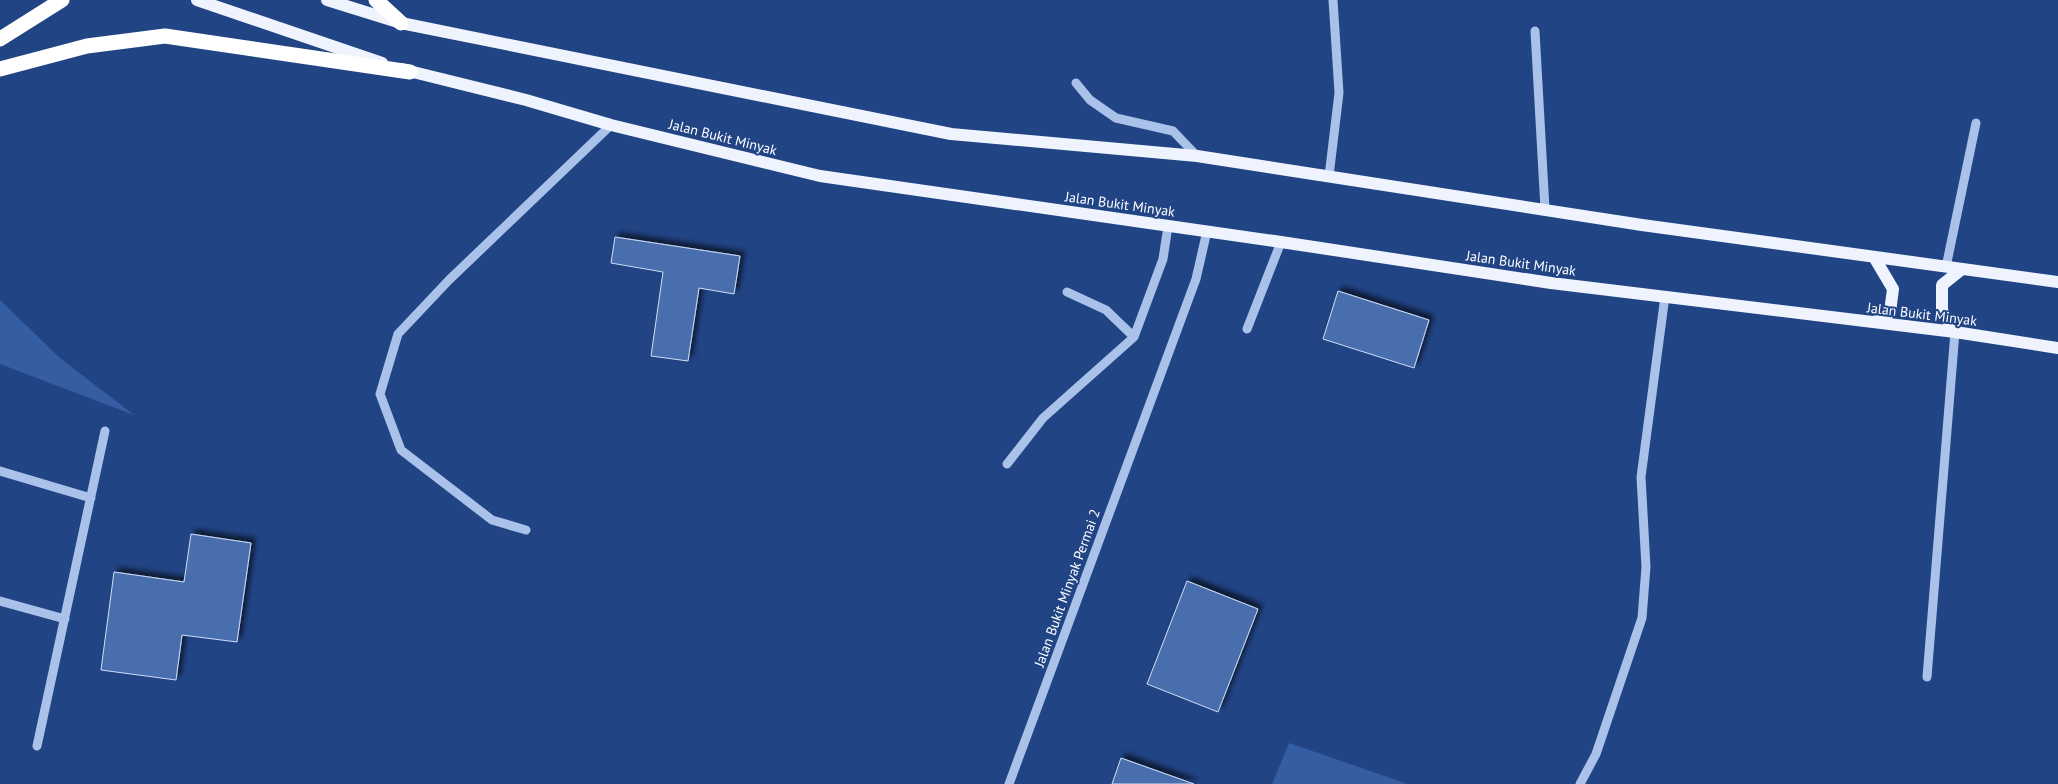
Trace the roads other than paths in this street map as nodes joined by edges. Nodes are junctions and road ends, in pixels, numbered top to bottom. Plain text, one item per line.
1 (62, 0) edge
2 (197, 0) edge
3 (327, 0) edge
4 (376, 0) edge
5 (1333, 0) edge
6 (401, 23) junction
7 (1535, 30) dead end
8 (0, 39) edge
9 (0, 69) edge
10 (410, 72) junction
11 (1076, 83) dead end
12 (1976, 123) dead end
13 (611, 125) junction
14 (1197, 156) junction
15 (1329, 176) junction
16 (1545, 209) junction
17 (1168, 226) junction
18 (1207, 231) junction
19 (1281, 242) junction
20 (1874, 257) junction
21 (1946, 267) junction
22 (1962, 269) junction
23 (2058, 282) edge
24 (1067, 292) dead end
25 (1665, 296) junction
26 (1875, 322) junction
27 (1247, 329) dead end
28 (1955, 332) junction
29 (1134, 337) junction
30 (2058, 348) edge
31 (105, 431) dead end
32 (1007, 464) dead end
33 (0, 471) edge
34 (91, 498) junction
35 (526, 530) dead end
36 (0, 601) edge
37 (64, 619) junction
38 (1927, 677) dead end
39 (37, 746) dead end
40 (1009, 784) edge
41 (1580, 784) edge

1 - 8 highway
2 - 10 main road, Jalan Bukit Minyak
3 - 6 main road
4 - 6 highway
5 - 15 street
6 - 14 main road
7 - 16 street
9 - 10 highway
10 - 13 main road, Jalan Bukit Minyak
11 - 14 street
12 - 21 street
13 - 17 main road, Jalan Bukit Minyak
13 - 35 street
14 - 15 main road
15 - 16 main road
16 - 20 main road
17 - 18 main road, Jalan Bukit Minyak
17 - 29 street
18 - 19 main road, Jalan Bukit Minyak
18 - 40 street, Jalan Bukit Minyak Permai 2
19 - 25 main road, Jalan Bukit Minyak
19 - 27 street
20 - 21 main road
20 - 26 main road
21 - 22 main road
22 - 23 main road
22 - 28 main road
24 - 29 street
25 - 26 main road, Jalan Bukit Minyak
25 - 41 street
26 - 28 main road, Jalan Bukit Minyak
28 - 30 main road, Jalan Bukit Minyak
28 - 38 street
29 - 32 street
31 - 34 street
33 - 34 street
34 - 37 street
36 - 37 street
37 - 39 street

